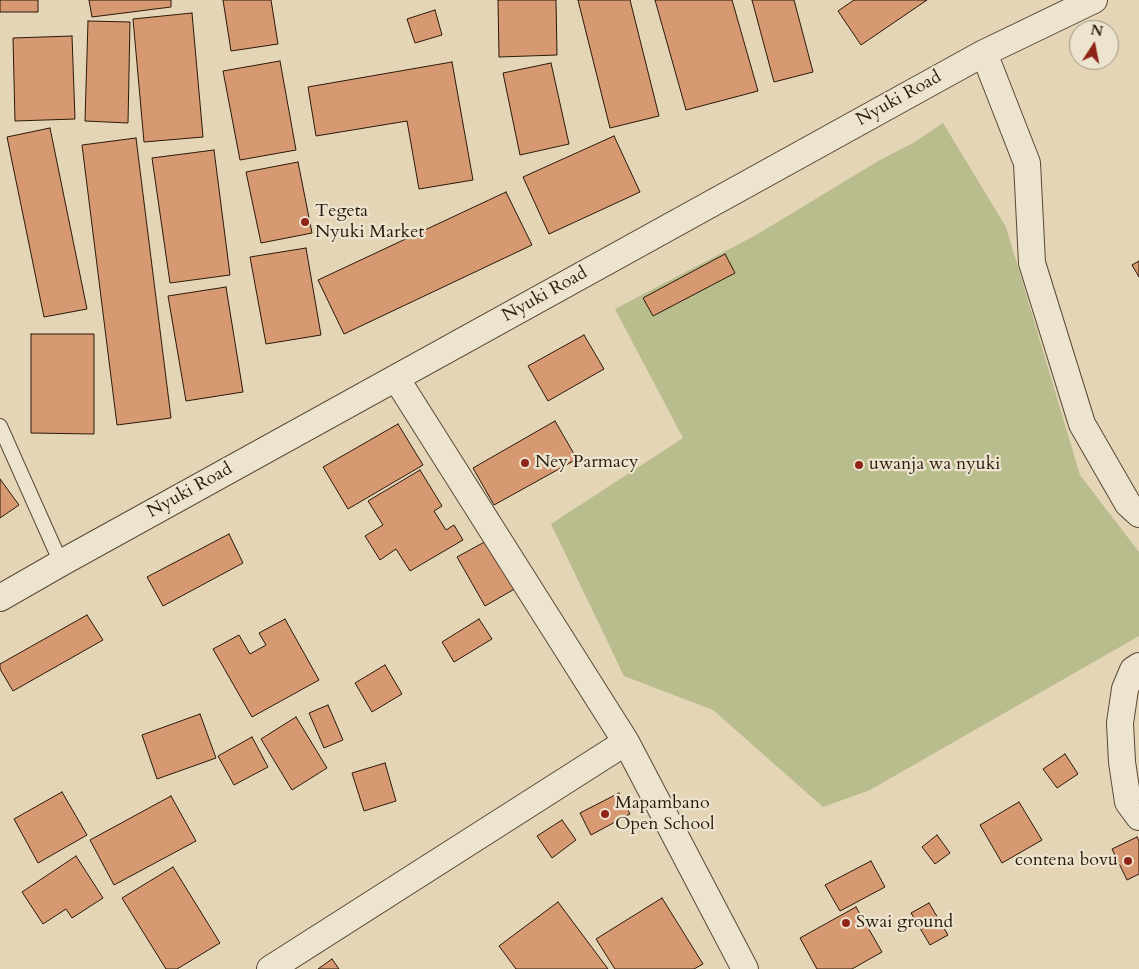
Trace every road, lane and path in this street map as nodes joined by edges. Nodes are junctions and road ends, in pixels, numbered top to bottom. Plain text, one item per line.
1 (1094, 0) edge
2 (984, 53) junction
3 (396, 378) junction
4 (0, 426) edge
5 (1139, 514) edge
6 (61, 563) junction
7 (0, 598) edge
8 (1139, 666) edge
9 (626, 742) junction
10 (1139, 817) edge
11 (270, 969) edge
12 (745, 969) edge

1 - 2 street, Nyuki Road
2 - 3 street, Nyuki Road
2 - 5 street
3 - 6 street, Nyuki Road
3 - 9 street
4 - 6 lane
6 - 7 street, Nyuki Road
8 - 10 street
9 - 11 street
9 - 12 street

